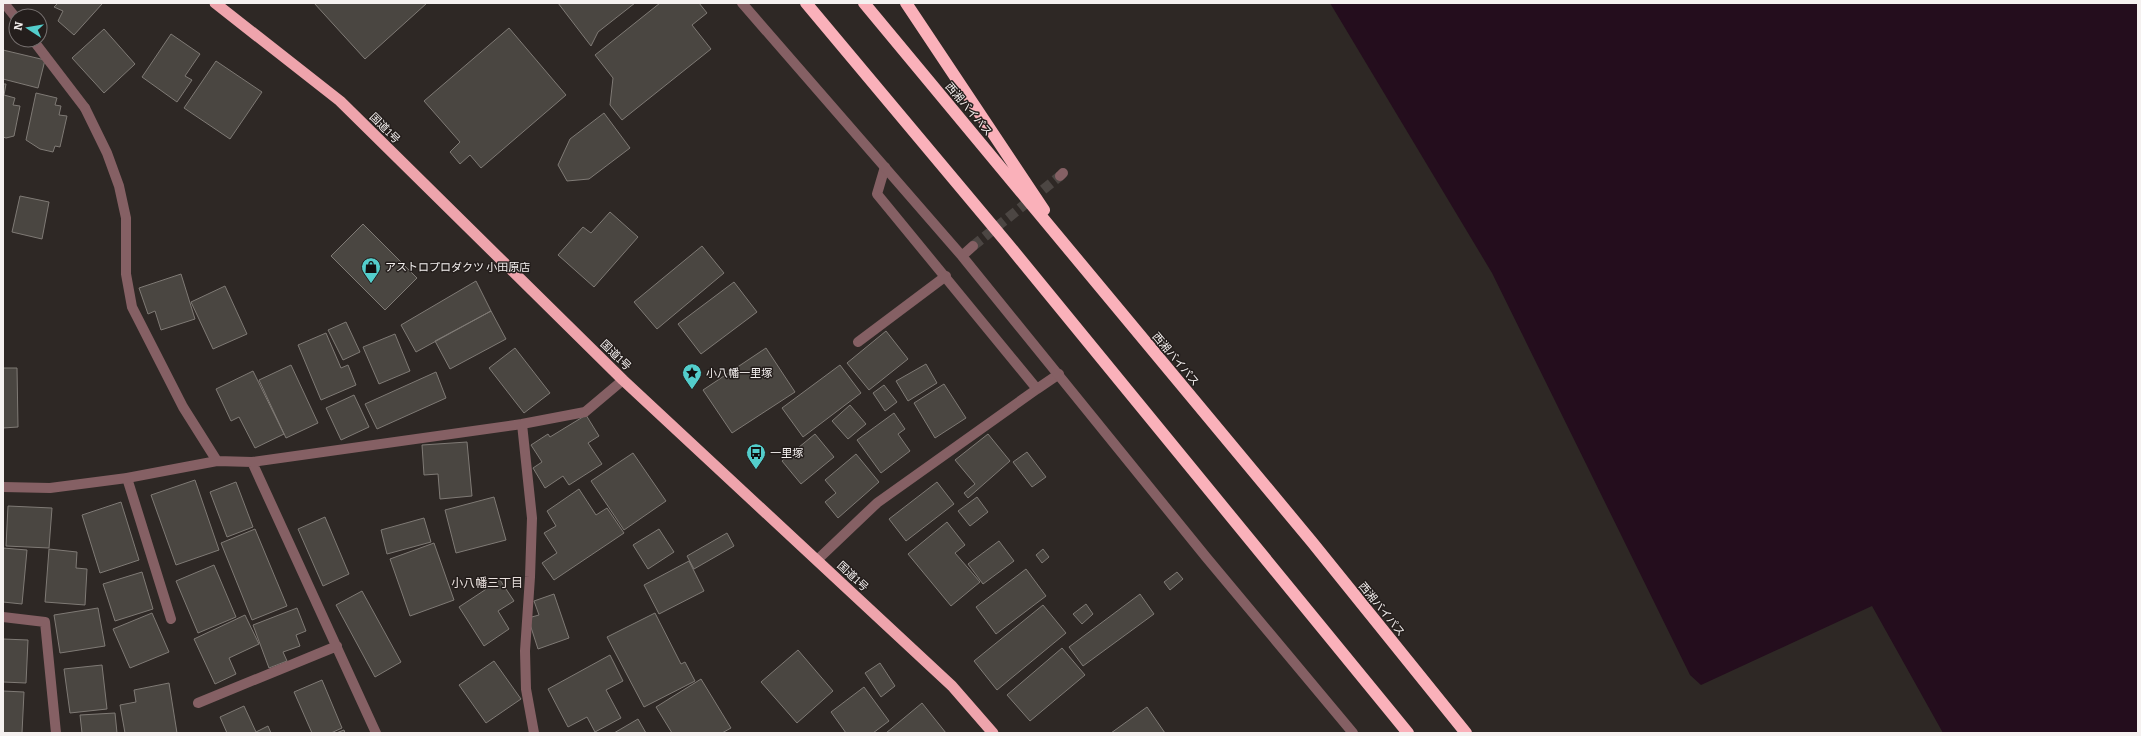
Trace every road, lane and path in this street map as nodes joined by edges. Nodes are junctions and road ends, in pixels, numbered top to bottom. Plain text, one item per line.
1 (215, 3) edge
2 (742, 3) edge
3 (806, 3) edge
4 (864, 3) edge
5 (906, 3) edge
6 (39, 48) edge
7 (885, 168) junction
8 (973, 246) tunnel mouth
9 (962, 256) junction
10 (1081, 264) junction
11 (946, 276) junction
12 (858, 342) dead end
13 (1059, 374) junction
14 (624, 380) junction
15 (1037, 389) junction
16 (522, 424) junction
17 (217, 462) junction
18 (252, 462) junction
19 (127, 478) junction
20 (3, 487) edge
21 (817, 560) junction
22 (3, 617) edge
23 (172, 619) dead end
24 (337, 646) junction
25 (198, 703) dead end
26 (56, 733) edge
27 (376, 733) edge
28 (534, 733) edge
29 (993, 733) edge
30 (1353, 733) edge
31 (1408, 733) edge
32 (1466, 733) edge

1 - 14 highway, 国道1号
2 - 7 street
3 - 31 highway
4 - 10 highway, 西湘バイパス
5 - 10 highway
6 - 17 street
7 - 9 street
7 - 11 street
8 - 9 street
9 - 13 street
10 - 32 highway, 西湘バイパス
11 - 12 street
11 - 15 street
13 - 15 street
13 - 30 street
14 - 16 street
14 - 21 highway, 国道1号
15 - 21 street
16 - 18 street
16 - 28 street
17 - 18 street
17 - 19 street
18 - 24 street
19 - 20 street
19 - 23 street
21 - 29 highway, 国道1号
22 - 26 street
24 - 25 street
24 - 27 street

